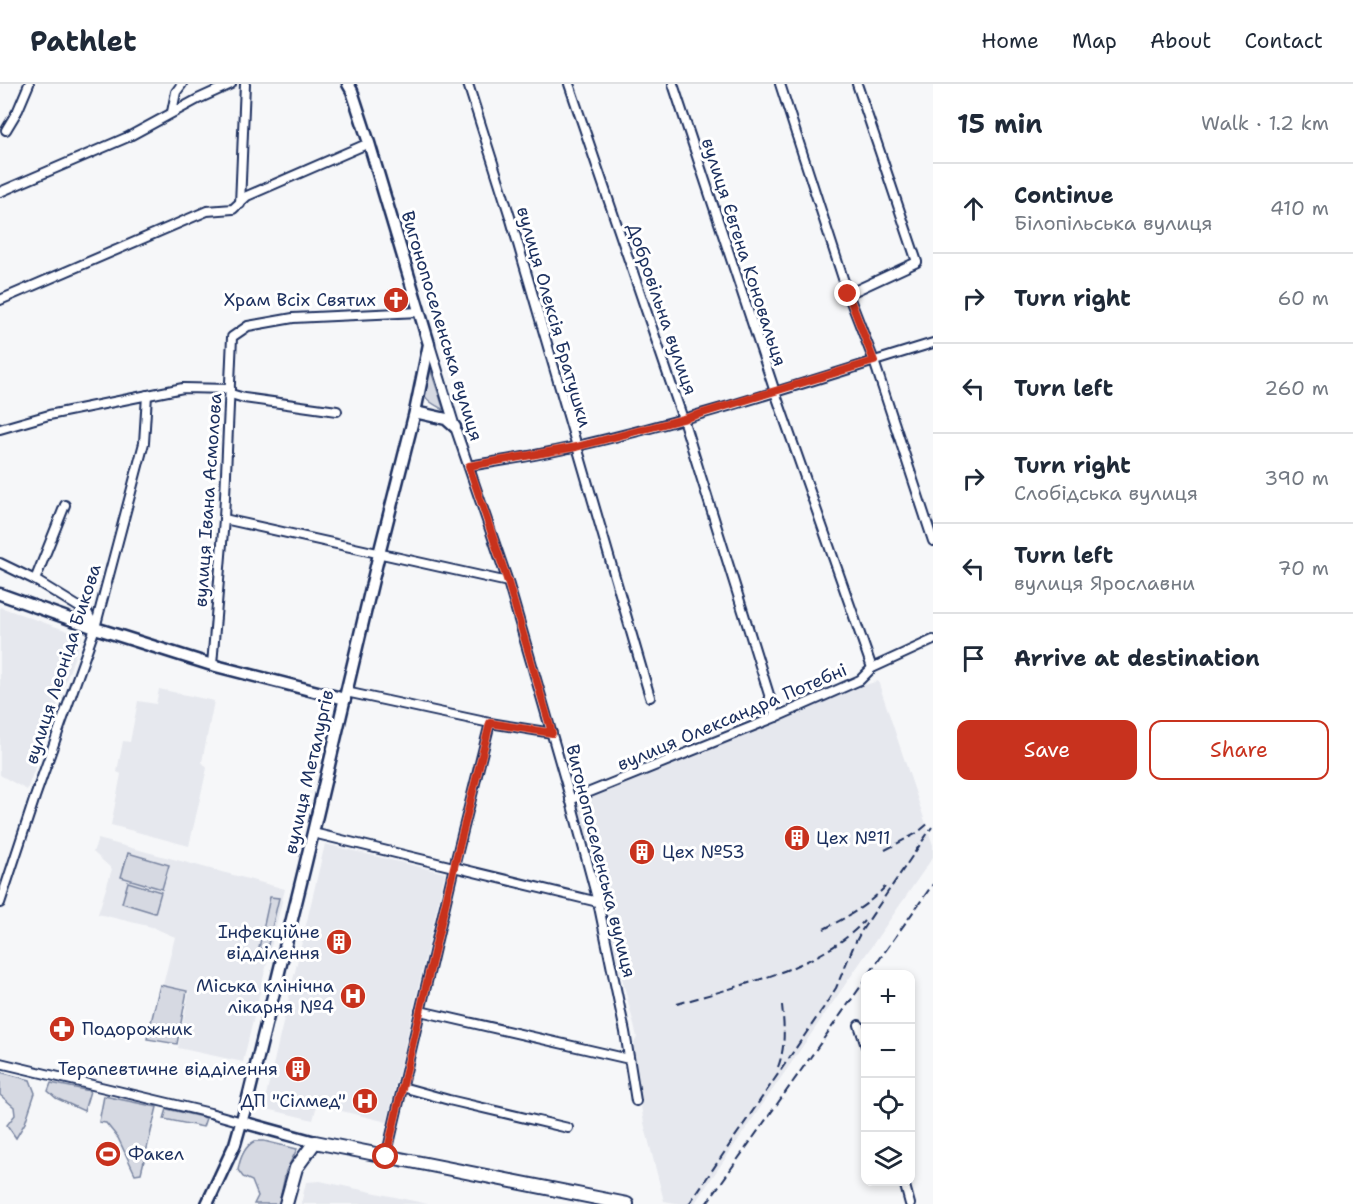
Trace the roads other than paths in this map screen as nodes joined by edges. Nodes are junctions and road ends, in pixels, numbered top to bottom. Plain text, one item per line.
1 (29, 84) edge
2 (182, 84) edge
3 (231, 84) edge
4 (245, 84) edge
5 (348, 84) edge
6 (468, 84) edge
7 (569, 84) edge
8 (673, 84) edge
9 (780, 84) edge
10 (857, 84) edge
11 (172, 112) junction
12 (6, 130) dead end
13 (369, 143) junction
14 (0, 192) edge
15 (240, 204) junction
16 (848, 294) junction
17 (0, 300) edge
18 (419, 312) junction
19 (933, 343) edge
20 (429, 344) junction
21 (874, 361) junction
22 (230, 392) junction
23 (775, 392) junction
24 (147, 396) junction
25 (337, 411) dead end
26 (415, 412) junction
27 (683, 419) junction
28 (456, 427) junction
29 (0, 429) edge
30 (576, 447) junction
31 (469, 466) junction
32 (65, 505) dead end
33 (224, 519) junction
34 (933, 541) edge
35 (379, 554) junction
36 (0, 563) edge
37 (34, 580) junction
38 (508, 582) junction
39 (0, 594) edge
40 (94, 628) junction
41 (933, 640) edge
42 (212, 665) junction
43 (872, 668) junction
44 (345, 695) junction
45 (650, 697) dead end
46 (776, 717) junction
47 (490, 723) junction
48 (552, 733) junction
49 (570, 800) junction
50 (313, 833) junction
51 (454, 867) junction
52 (598, 902) junction
53 (0, 903) edge
54 (420, 1011) junction
55 (860, 1025) dead end
56 (861, 1028) edge
57 (629, 1059) junction
58 (0, 1063) edge
59 (402, 1088) junction
60 (636, 1101) dead end
61 (242, 1122) junction
62 (568, 1128) dead end
63 (315, 1142) junction
64 (386, 1157) junction
65 (905, 1186) edge
66 (207, 1204) edge
67 (286, 1204) edge
68 (627, 1204) edge
69 (910, 1204) edge

1 - 12 street
2 - 11 street
3 - 11 street
4 - 15 street
5 - 13 main road, Вигонопоселенська вулиця
6 - 30 street, вулиця Олексія Братушки
7 - 27 street, Добровільна вулиця
8 - 23 street, вулиця Євгена Коновальця
9 - 16 street
10 - 16 street
11 - 14 street
13 - 15 street
13 - 18 main road, Вигонопоселенська вулиця
15 - 17 street
16 - 21 street
18 - 20 main road, Вигонопоселенська вулиця
18 - 22 street, вулиця Івана Асмолова
19 - 21 street
20 - 26 main road, вулиця Металургів
20 - 28 street, Вигонопоселенська вулиця
21 - 23 street
21 - 34 street
22 - 24 street
22 - 25 street
22 - 33 street, вулиця Івана Асмолова
23 - 27 street
23 - 43 street, вулиця Євгена Коновальця
24 - 29 street
24 - 40 street, вулиця Леоніда Бикова
26 - 28 main road
26 - 35 main road, вулиця Металургів
27 - 30 street
27 - 46 street, Добровільна вулиця
28 - 31 street, Вигонопоселенська вулиця
30 - 31 street
30 - 45 street, вулиця Олексія Братушки
31 - 38 street, Вигонопоселенська вулиця
32 - 37 street
33 - 35 street
33 - 42 street, вулиця Івана Асмолова
35 - 38 street
35 - 44 main road, вулиця Металургів
36 - 37 street
37 - 40 street
38 - 48 street, Вигонопоселенська вулиця
39 - 40 main road
40 - 42 main road
40 - 53 street, вулиця Леоніда Бикова
41 - 43 street, вулиця Олександра Потебні
42 - 44 main road
43 - 46 street, вулиця Олександра Потебні
44 - 47 street
44 - 50 main road, вулиця Металургів
46 - 49 street, вулиця Олександра Потебні
47 - 48 street
47 - 51 street
48 - 49 street, Вигонопоселенська вулиця
49 - 52 street, Вигонопоселенська вулиця
50 - 51 street
50 - 61 main road, вулиця Металургів
51 - 52 street
51 - 54 street
52 - 57 street, Вигонопоселенська вулиця
54 - 57 street
54 - 59 street
55 - 56 street
57 - 60 street, Вигонопоселенська вулиця
58 - 61 street
59 - 62 street
59 - 64 street
61 - 63 main road
61 - 66 main road, вулиця Металургів
63 - 64 main road
63 - 67 main road
64 - 68 main road
65 - 69 street

